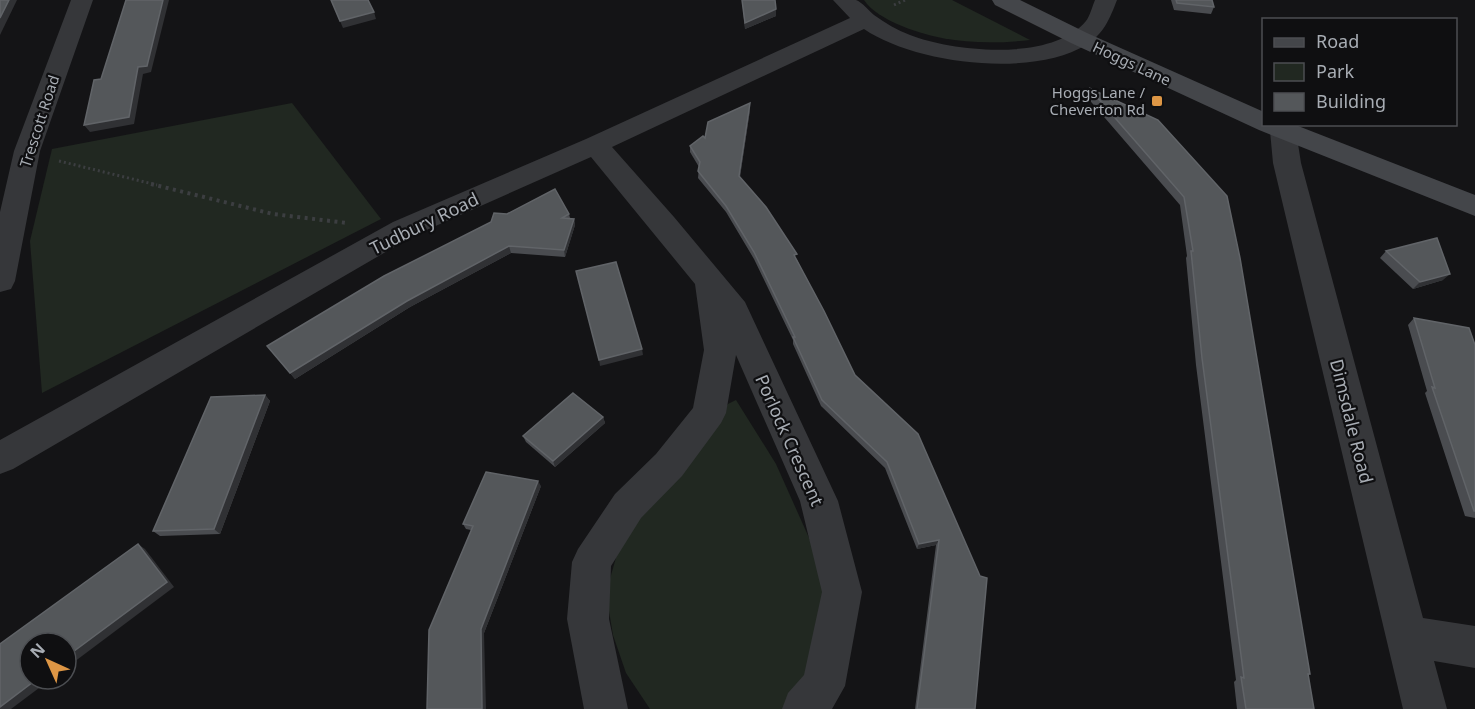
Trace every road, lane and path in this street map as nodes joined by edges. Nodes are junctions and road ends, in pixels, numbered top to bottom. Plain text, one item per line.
1 (82, 0) edge
2 (1003, 0) edge
3 (1106, 0) edge
4 (854, 10) edge
5 (1079, 38) junction
6 (1262, 121) edge
7 (1272, 126) edge
8 (595, 145) junction
9 (27, 152) junction
10 (1475, 206) edge
11 (403, 229) junction
12 (0, 281) edge
13 (709, 281) junction
14 (0, 458) edge
15 (1406, 636) junction
16 (1475, 647) edge
17 (606, 709) edge
18 (804, 709) edge
19 (1425, 709) edge

1 - 9 street, Trescott Road
2 - 5 street, Hoggs Lane
3 - 5 street
4 - 5 street, Tudbury Road
4 - 8 street, Tudbury Road
5 - 6 street, Hoggs Lane
7 - 10 street, Hoggs Lane
7 - 15 street, Dimsdale Road
8 - 11 street, Tudbury Road
8 - 13 street, Porlock Crescent
9 - 11 path
9 - 12 street, Trescott Road
11 - 14 street, Tudbury Road
13 - 17 street, Porlock Crescent
13 - 18 street, Porlock Crescent
15 - 16 street
15 - 19 street, Dimsdale Road

